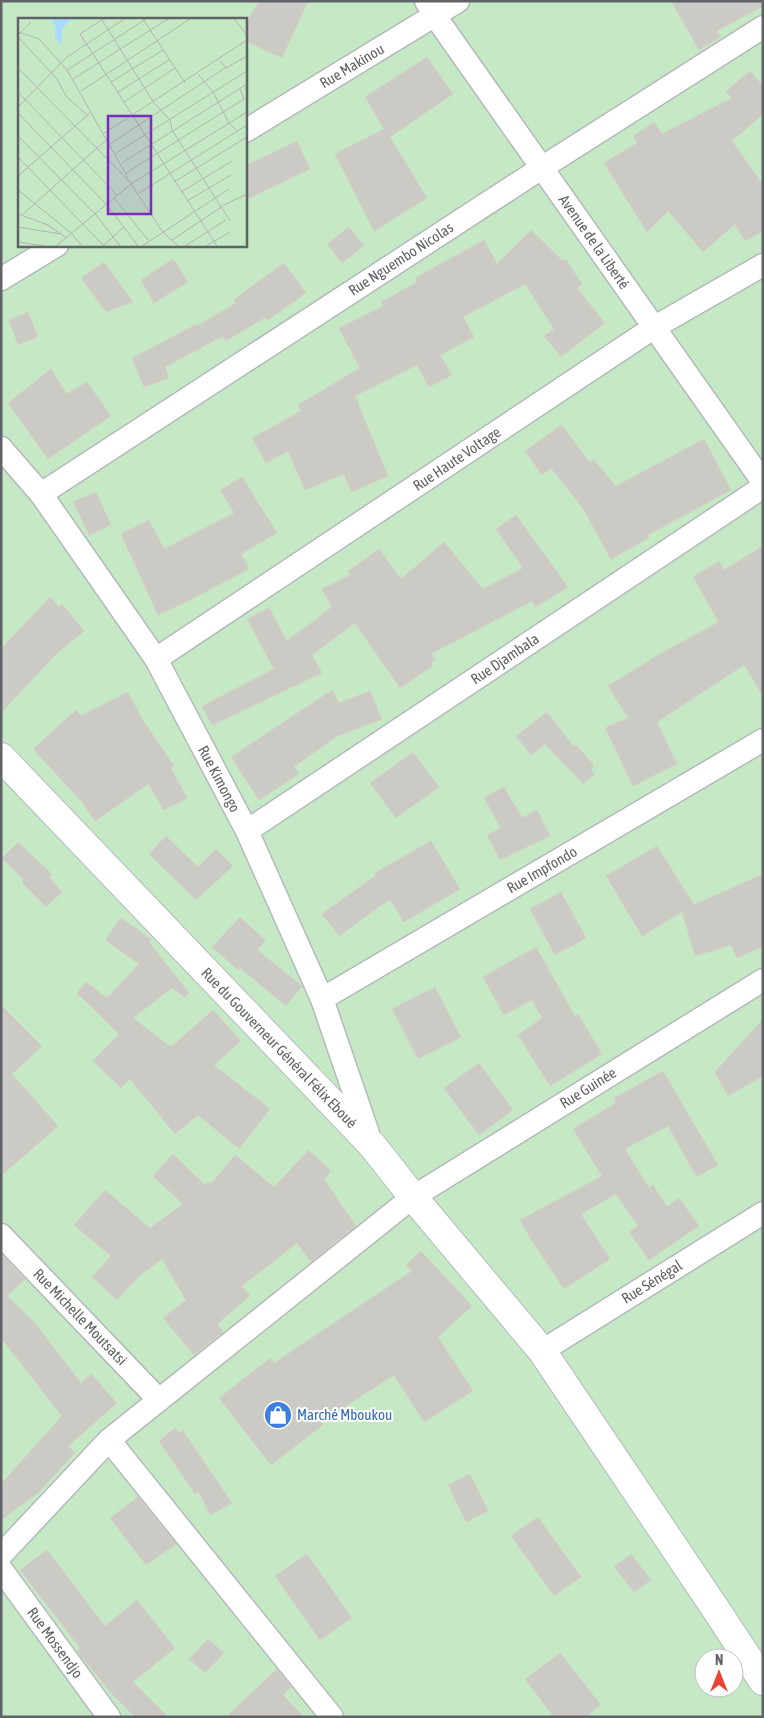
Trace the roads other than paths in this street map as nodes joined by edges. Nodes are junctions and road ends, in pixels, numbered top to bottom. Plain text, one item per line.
1 (458, 1) edge
2 (430, 9) edge
3 (763, 27) edge
4 (246, 130) edge
5 (543, 168) junction
6 (55, 246) edge
7 (763, 265) edge
8 (1, 279) edge
9 (654, 328) junction
10 (1, 448) edge
11 (763, 482) edge
12 (763, 487) edge
13 (41, 494) junction
14 (156, 659) junction
15 (763, 740) edge
16 (1, 758) edge
17 (247, 831) junction
18 (763, 980) edge
19 (322, 999) junction
20 (372, 1145) junction
21 (413, 1197) junction
22 (763, 1213) edge
23 (1, 1235) edge
24 (542, 1351) junction
25 (159, 1400) junction
26 (109, 1440) junction
27 (1, 1555) edge
28 (1, 1569) edge
29 (763, 1681) edge
30 (109, 1717) edge
31 (332, 1717) edge

1 - 2 street, Rue Makinou
2 - 4 street, Rue Makinou
2 - 5 street, Avenue de la Liberté
3 - 5 street, Rue Nguembo Nicolas
5 - 9 street, Avenue de la Liberté
5 - 13 street, Rue Nguembo Nicolas
6 - 8 street
7 - 9 street, Rue Haute Voltage
9 - 11 street, Avenue de la Liberté
9 - 14 street, Rue Haute Voltage
10 - 13 street, Rue Kimongo
12 - 17 street, Rue Djambala
13 - 14 street, Rue Kimongo
14 - 17 street, Rue Kimongo
15 - 19 street, Rue Impfondo
16 - 20 main road, Rue du Gouverneur Général Félix Eboué
17 - 19 street, Rue Kimongo
18 - 21 street, Rue Guinée
19 - 20 street, Rue Kimongo
20 - 21 main road, Rue du Gouverneur Général Félix Eboué
21 - 24 main road, Rue du Gouverneur Général Félix Eboué
21 - 25 street, Rue Guinée
22 - 24 street, Rue Sénégal
23 - 25 street, Rue Michelle Moutsatsi
24 - 29 main road, Rue du Gouverneur Général Félix Eboué
25 - 26 street, Rue Guinée
26 - 27 street, Rue Guinée
26 - 31 street
28 - 30 street, Rue Mossendjo

